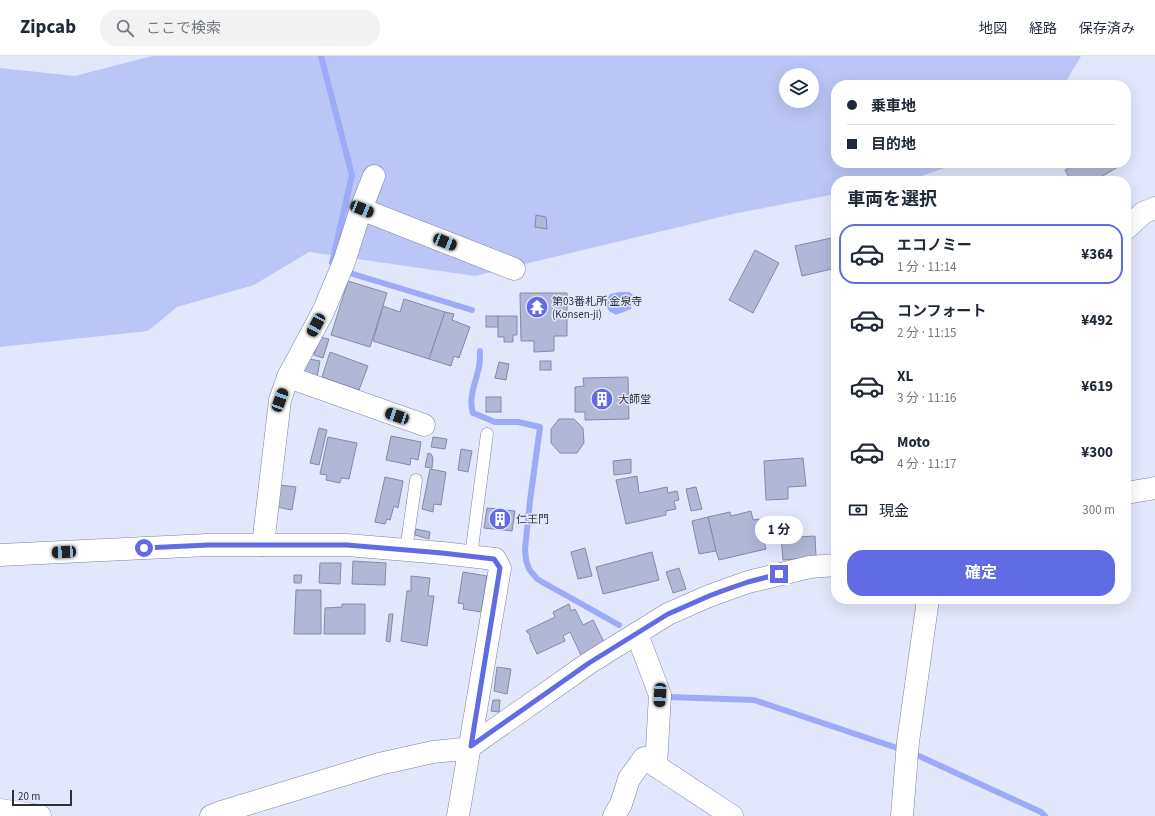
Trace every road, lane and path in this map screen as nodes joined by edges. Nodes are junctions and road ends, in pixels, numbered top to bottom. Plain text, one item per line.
1 (374, 176) dead end
2 (1155, 208) edge
3 (362, 209) junction
4 (1131, 224) edge
5 (514, 269) dead end
6 (288, 377) junction
7 (424, 425) dead end
8 (487, 434) dead end
9 (416, 480) dead end
10 (1155, 488) edge
11 (1131, 492) edge
12 (263, 545) junction
13 (406, 550) junction
14 (0, 555) edge
15 (471, 556) junction
16 (831, 565) edge
17 (927, 604) edge
18 (637, 634) junction
19 (471, 746) junction
20 (656, 766) junction
21 (0, 810) edge
22 (40, 816) edge
23 (211, 816) edge
24 (458, 816) edge
25 (614, 816) edge
26 (732, 816) edge
27 (902, 816) edge

1 - 3 street
2 - 4 street
3 - 5 street
3 - 6 street
6 - 7 street
6 - 12 street
8 - 15 lane
9 - 13 lane
10 - 11 street
12 - 13 street
12 - 14 street
13 - 15 street
15 - 19 street
16 - 18 street
17 - 27 street
18 - 19 street
18 - 20 street
19 - 23 street
19 - 24 street
20 - 25 street
20 - 26 street
21 - 22 street

